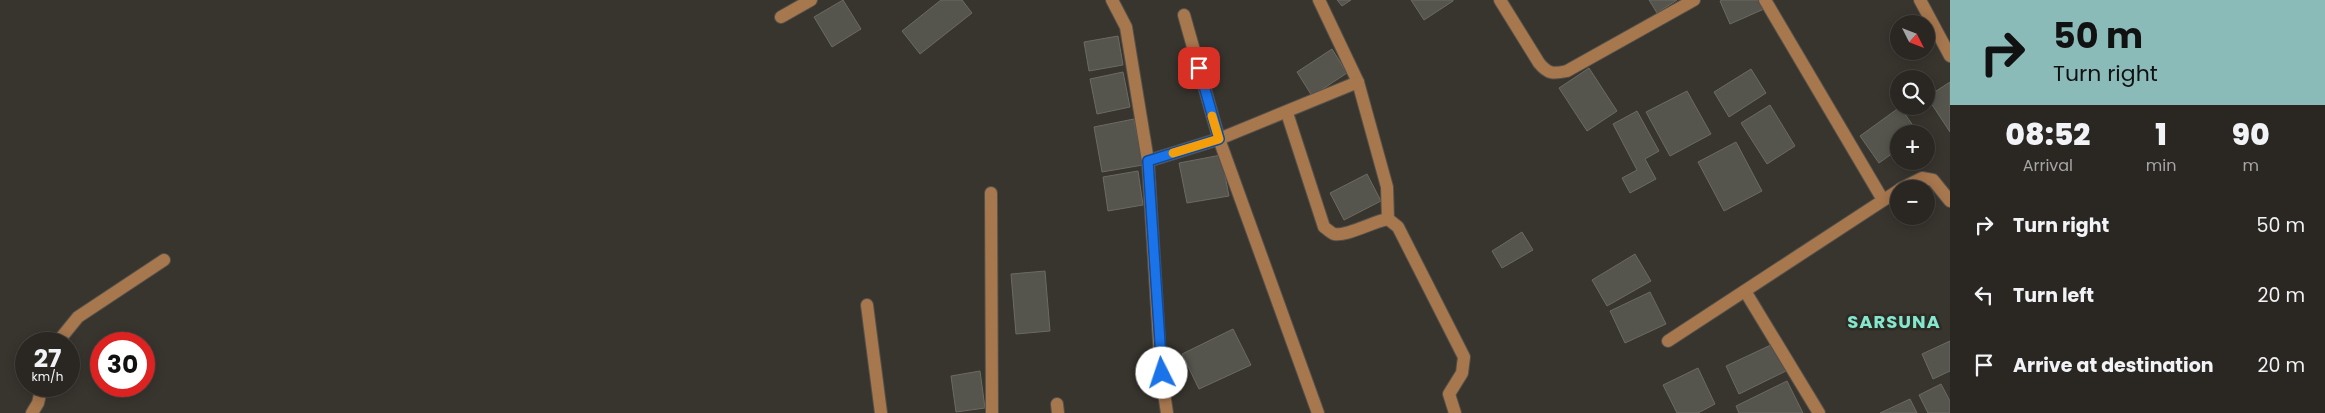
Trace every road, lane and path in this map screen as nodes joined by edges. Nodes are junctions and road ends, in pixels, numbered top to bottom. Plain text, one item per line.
1 (811, 0) edge
2 (1112, 0) edge
3 (1319, 0) edge
4 (1500, 0) edge
5 (1694, 0) edge
6 (1765, 0) edge
7 (1920, 0) edge
8 (1184, 15) dead end
9 (781, 18) dead end
10 (1950, 56) edge
11 (1358, 82) junction
12 (1287, 113) junction
13 (1219, 139) junction
14 (1148, 161) junction
15 (1918, 180) edge
16 (1933, 180) edge
17 (1935, 182) edge
18 (992, 193) dead end
19 (1890, 195) edge
20 (1883, 200) junction
21 (1950, 201) edge
22 (1388, 219) junction
23 (164, 260) dead end
24 (1745, 291) junction
25 (867, 305) dead end
26 (66, 332) edge
27 (1668, 341) dead end
28 (39, 397) edge
29 (32, 413) edge
30 (881, 413) edge
31 (992, 413) edge
32 (1166, 413) edge
33 (1318, 413) edge
34 (1455, 413) edge
35 (1819, 413) edge

1 - 9 street
2 - 14 street
3 - 11 street
4 - 5 street
6 - 20 street
7 - 10 street
8 - 13 street
11 - 12 street
11 - 22 street
12 - 13 street
12 - 22 street
13 - 14 street
13 - 33 street
14 - 32 street
15 - 16 street
17 - 21 street
18 - 31 street
19 - 20 street
20 - 24 street
22 - 34 street
23 - 26 street
24 - 27 street
24 - 35 street
25 - 30 street
28 - 29 street

